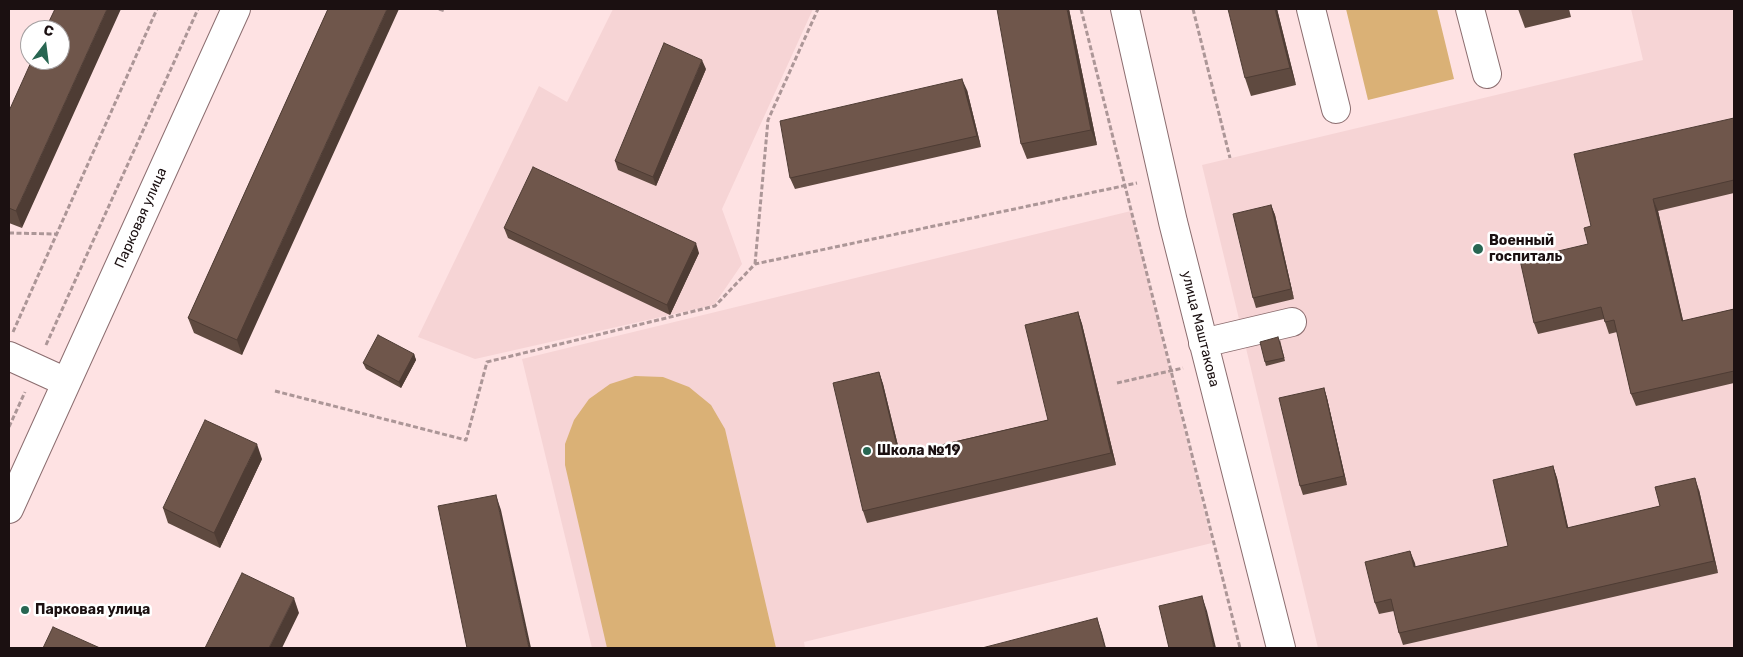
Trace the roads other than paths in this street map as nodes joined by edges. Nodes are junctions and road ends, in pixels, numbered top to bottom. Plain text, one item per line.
1 (236, 9) edge
2 (1125, 9) edge
3 (1311, 9) edge
4 (1470, 9) edge
5 (1487, 74) dead end
6 (1336, 109) dead end
7 (1292, 322) dead end
8 (11, 344) edge
9 (1206, 352) junction
10 (66, 382) junction
11 (9, 509) edge
12 (1281, 648) edge

1 - 10 street, Парковая улица
2 - 9 street, улица Маштакова
3 - 6 street
4 - 5 street
7 - 9 street
8 - 10 street
9 - 12 street, улица Маштакова
10 - 11 street, Парковая улица

